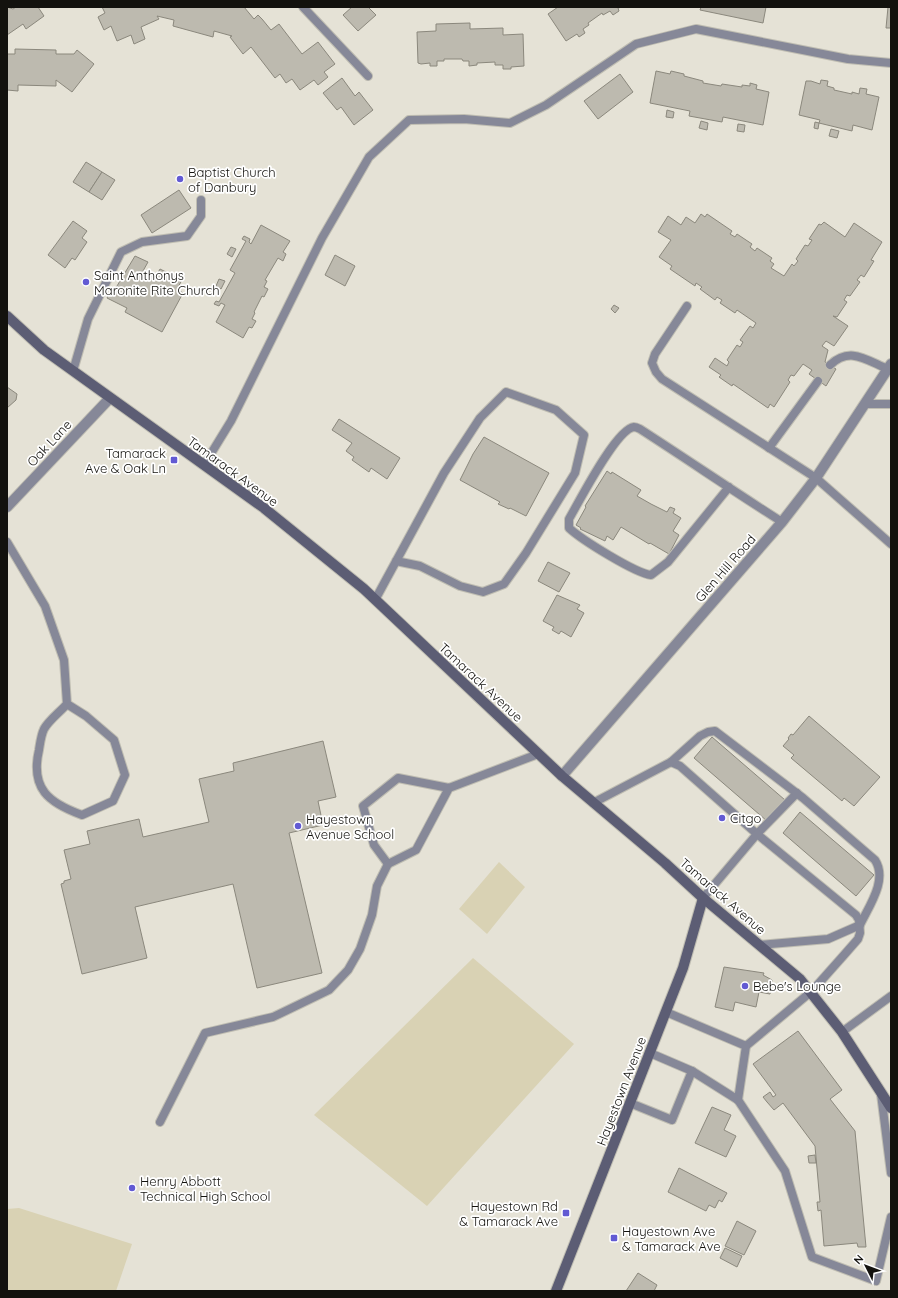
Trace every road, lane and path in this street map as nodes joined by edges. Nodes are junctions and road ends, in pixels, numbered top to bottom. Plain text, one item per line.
1 (303, 7) edge
2 (891, 63) edge
3 (368, 76) dead end
4 (201, 200) dead end
5 (687, 306) dead end
6 (8, 318) edge
7 (830, 365) dead end
8 (889, 367) edge
9 (73, 371) junction
10 (818, 381) dead end
11 (110, 398) junction
12 (865, 404) junction
13 (891, 404) edge
14 (769, 448) junction
15 (204, 465) junction
16 (816, 478) junction
17 (729, 487) junction
18 (7, 507) edge
19 (782, 522) junction
20 (7, 542) edge
21 (891, 544) edge
22 (396, 561) junction
23 (375, 600) junction
24 (67, 704) junction
25 (538, 754) junction
26 (671, 762) junction
27 (562, 776) junction
28 (449, 788) junction
29 (797, 794) junction
30 (593, 803) junction
31 (757, 834) junction
32 (388, 864) junction
33 (703, 898) junction
34 (860, 925) junction
35 (759, 945) junction
36 (812, 991) junction
37 (891, 996) edge
38 (666, 1012) junction
39 (842, 1032) junction
40 (746, 1046) junction
41 (650, 1052) junction
42 (692, 1071) junction
43 (881, 1092) junction
44 (738, 1100) junction
45 (630, 1103) junction
46 (891, 1108) edge
47 (160, 1122) dead end
48 (891, 1173) edge
49 (891, 1217) edge
50 (556, 1291) edge

1 - 3 lane
2 - 15 lane
4 - 9 lane
5 - 14 lane
6 - 9 street, Tamarack Avenue
7 - 8 lane
8 - 12 street, Glen Hill Road
9 - 11 street, Tamarack Avenue
10 - 14 lane
11 - 15 street, Tamarack Avenue
11 - 18 street, Oak Lane
12 - 13 lane
12 - 16 street, Glen Hill Road
14 - 16 lane
15 - 23 street, Tamarack Avenue
16 - 19 street, Glen Hill Road
16 - 21 lane
17 - 17 lane
17 - 19 lane
19 - 27 street, Glen Hill Road
20 - 24 lane
22 - 22 lane
22 - 23 lane
23 - 25 street, Tamarack Avenue
24 - 24 lane
25 - 27 street, Tamarack Avenue
25 - 28 lane
26 - 29 lane
26 - 30 lane
26 - 31 lane
27 - 30 street, Tamarack Avenue
28 - 32 lane
28 - 32 lane
29 - 31 lane
29 - 34 lane
30 - 33 street, Tamarack Avenue
31 - 33 lane
31 - 34 lane
32 - 47 lane
33 - 35 street, Tamarack Avenue
33 - 38 street, Hayestown Avenue
34 - 35 lane
34 - 36 lane
35 - 36 street, Tamarack Avenue
36 - 39 street, Tamarack Avenue
36 - 40 lane
37 - 39 lane
38 - 40 lane
38 - 41 street, Hayestown Avenue
39 - 43 street, Tamarack Avenue
40 - 44 lane
41 - 42 lane
41 - 45 street, Hayestown Avenue
42 - 44 lane
42 - 45 lane
43 - 46 street, Tamarack Avenue
43 - 48 lane
44 - 49 lane
45 - 50 street, Hayestown Avenue

